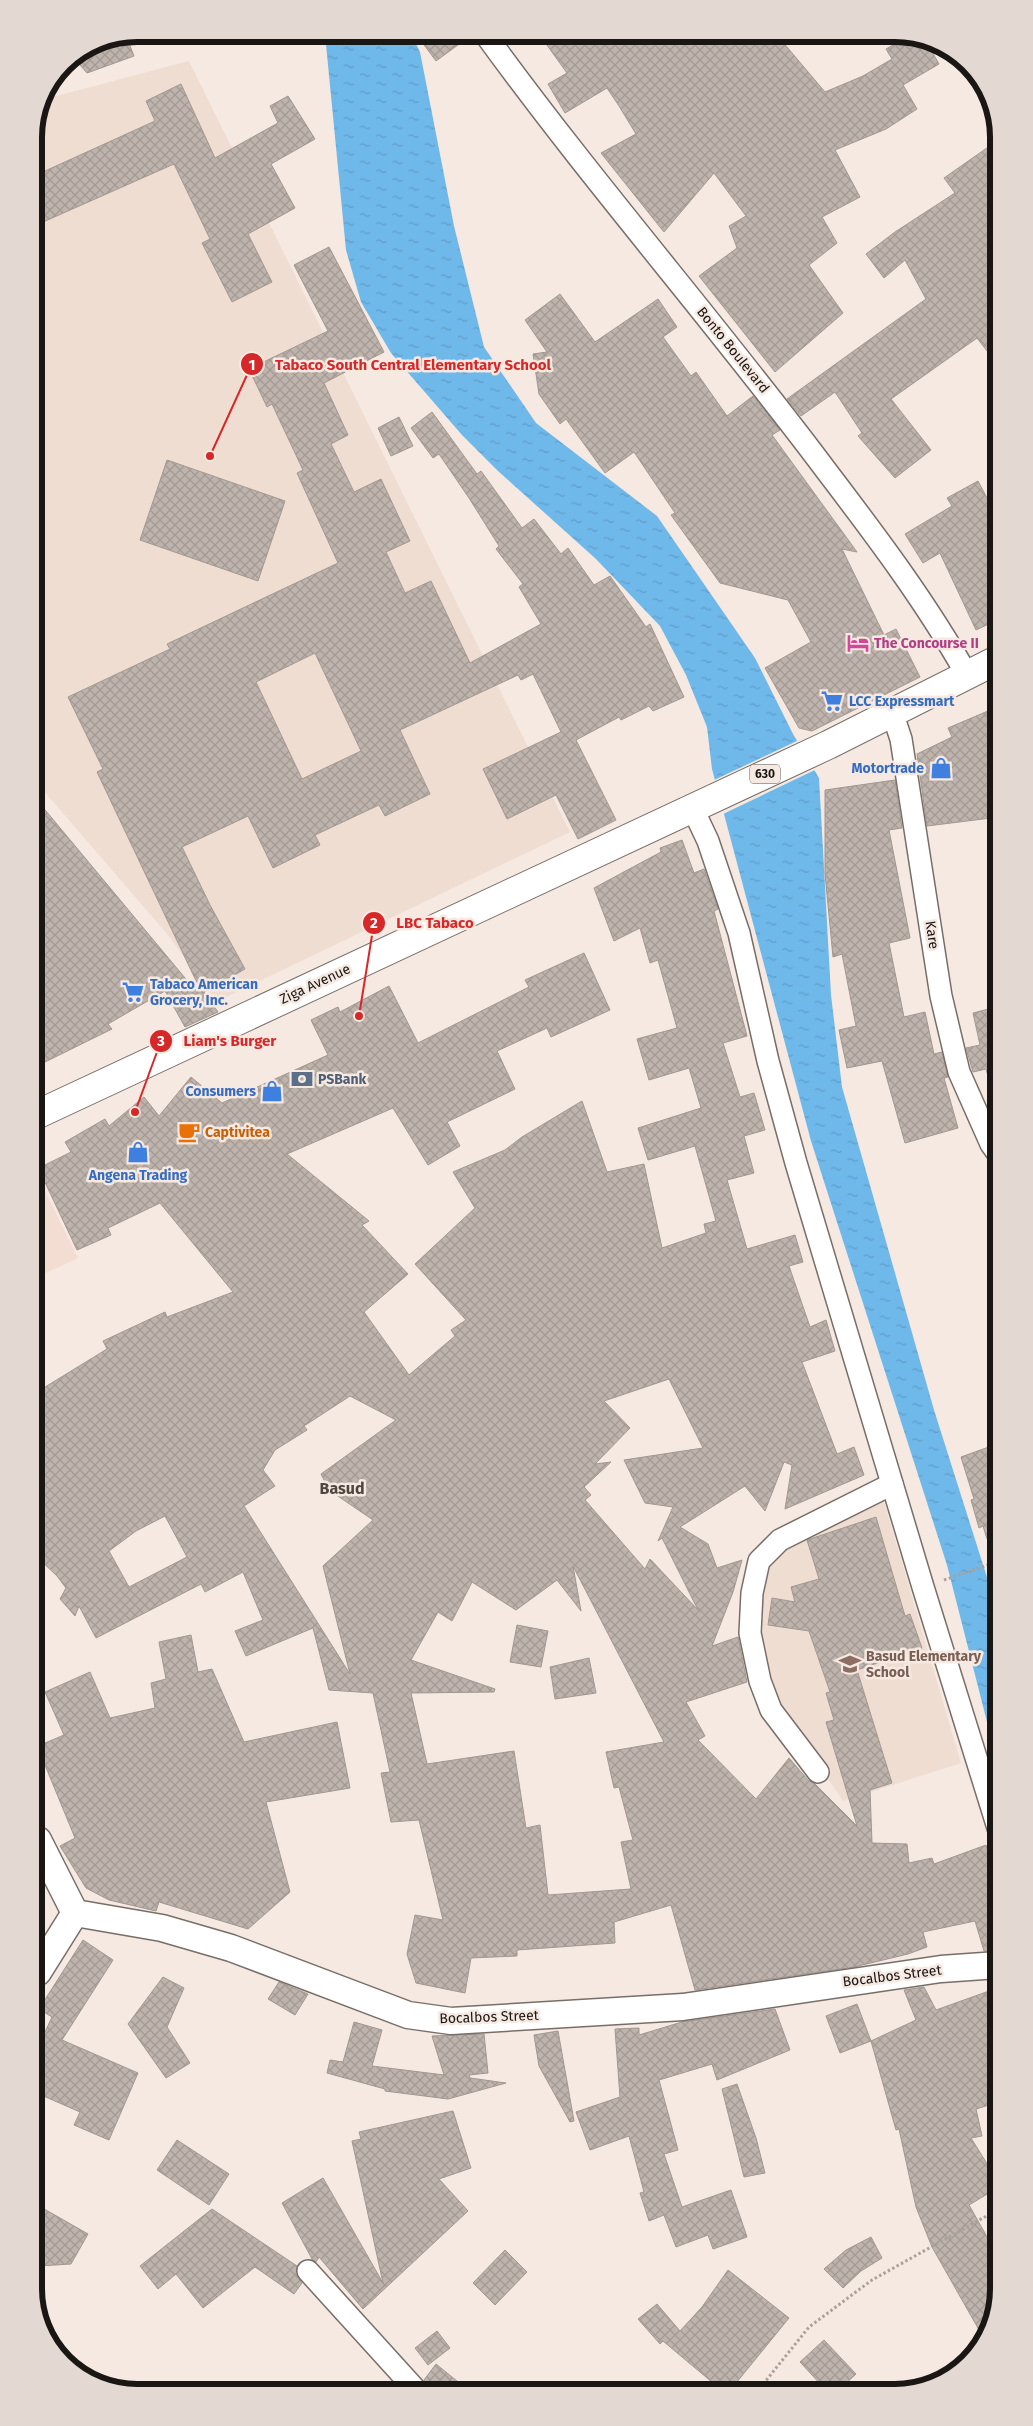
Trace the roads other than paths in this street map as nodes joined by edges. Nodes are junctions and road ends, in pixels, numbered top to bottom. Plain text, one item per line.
1 (491, 42) edge
2 (990, 664) edge
3 (967, 675) junction
4 (892, 712) junction
5 (697, 805) junction
6 (43, 1112) edge
7 (990, 1142) edge
8 (892, 1484) junction
9 (818, 1772) dead end
10 (990, 1803) edge
11 (42, 1848) edge
12 (75, 1913) junction
13 (42, 1965) edge
14 (990, 1969) edge
15 (308, 2271) dead end
16 (406, 2383) edge

1 - 3 street, Bonto Boulevard
2 - 3 main road, 630
3 - 4 main road, 630
4 - 5 main road, 630
4 - 7 street, Kare
5 - 6 main road, Ziga Avenue / 630
5 - 8 street
8 - 9 street
8 - 10 street
11 - 12 street
12 - 13 street
12 - 14 street, Bocalbos Street
15 - 16 street

